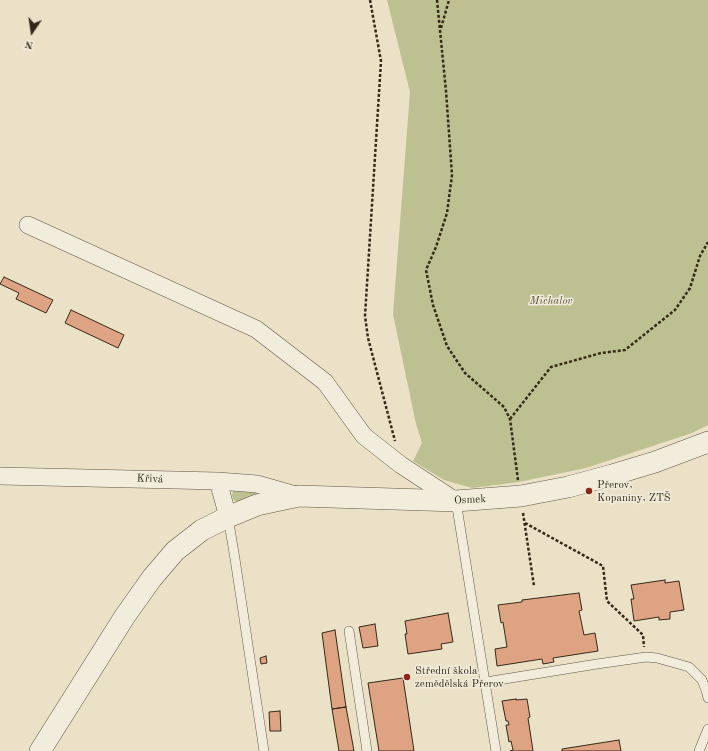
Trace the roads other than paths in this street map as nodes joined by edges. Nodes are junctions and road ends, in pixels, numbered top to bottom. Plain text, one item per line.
1 (28, 225) dead end
2 (708, 442) edge
3 (0, 476) edge
4 (218, 481) junction
5 (299, 496) junction
6 (456, 502) junction
7 (228, 517) junction
8 (349, 631) dead end
9 (486, 682) junction
10 (708, 698) edge
11 (708, 729) edge
12 (40, 751) edge
13 (264, 751) edge
14 (367, 751) edge
15 (496, 751) edge
16 (699, 751) edge

1 - 6 street
2 - 6 street, Osmek
3 - 4 street, Křivá
4 - 5 street, Křivá
4 - 7 street
5 - 6 street, Osmek
5 - 7 street, Osmek
6 - 9 lane
7 - 12 street, Osmek
7 - 13 lane
8 - 14 lane
9 - 10 lane
9 - 15 lane
11 - 16 lane

